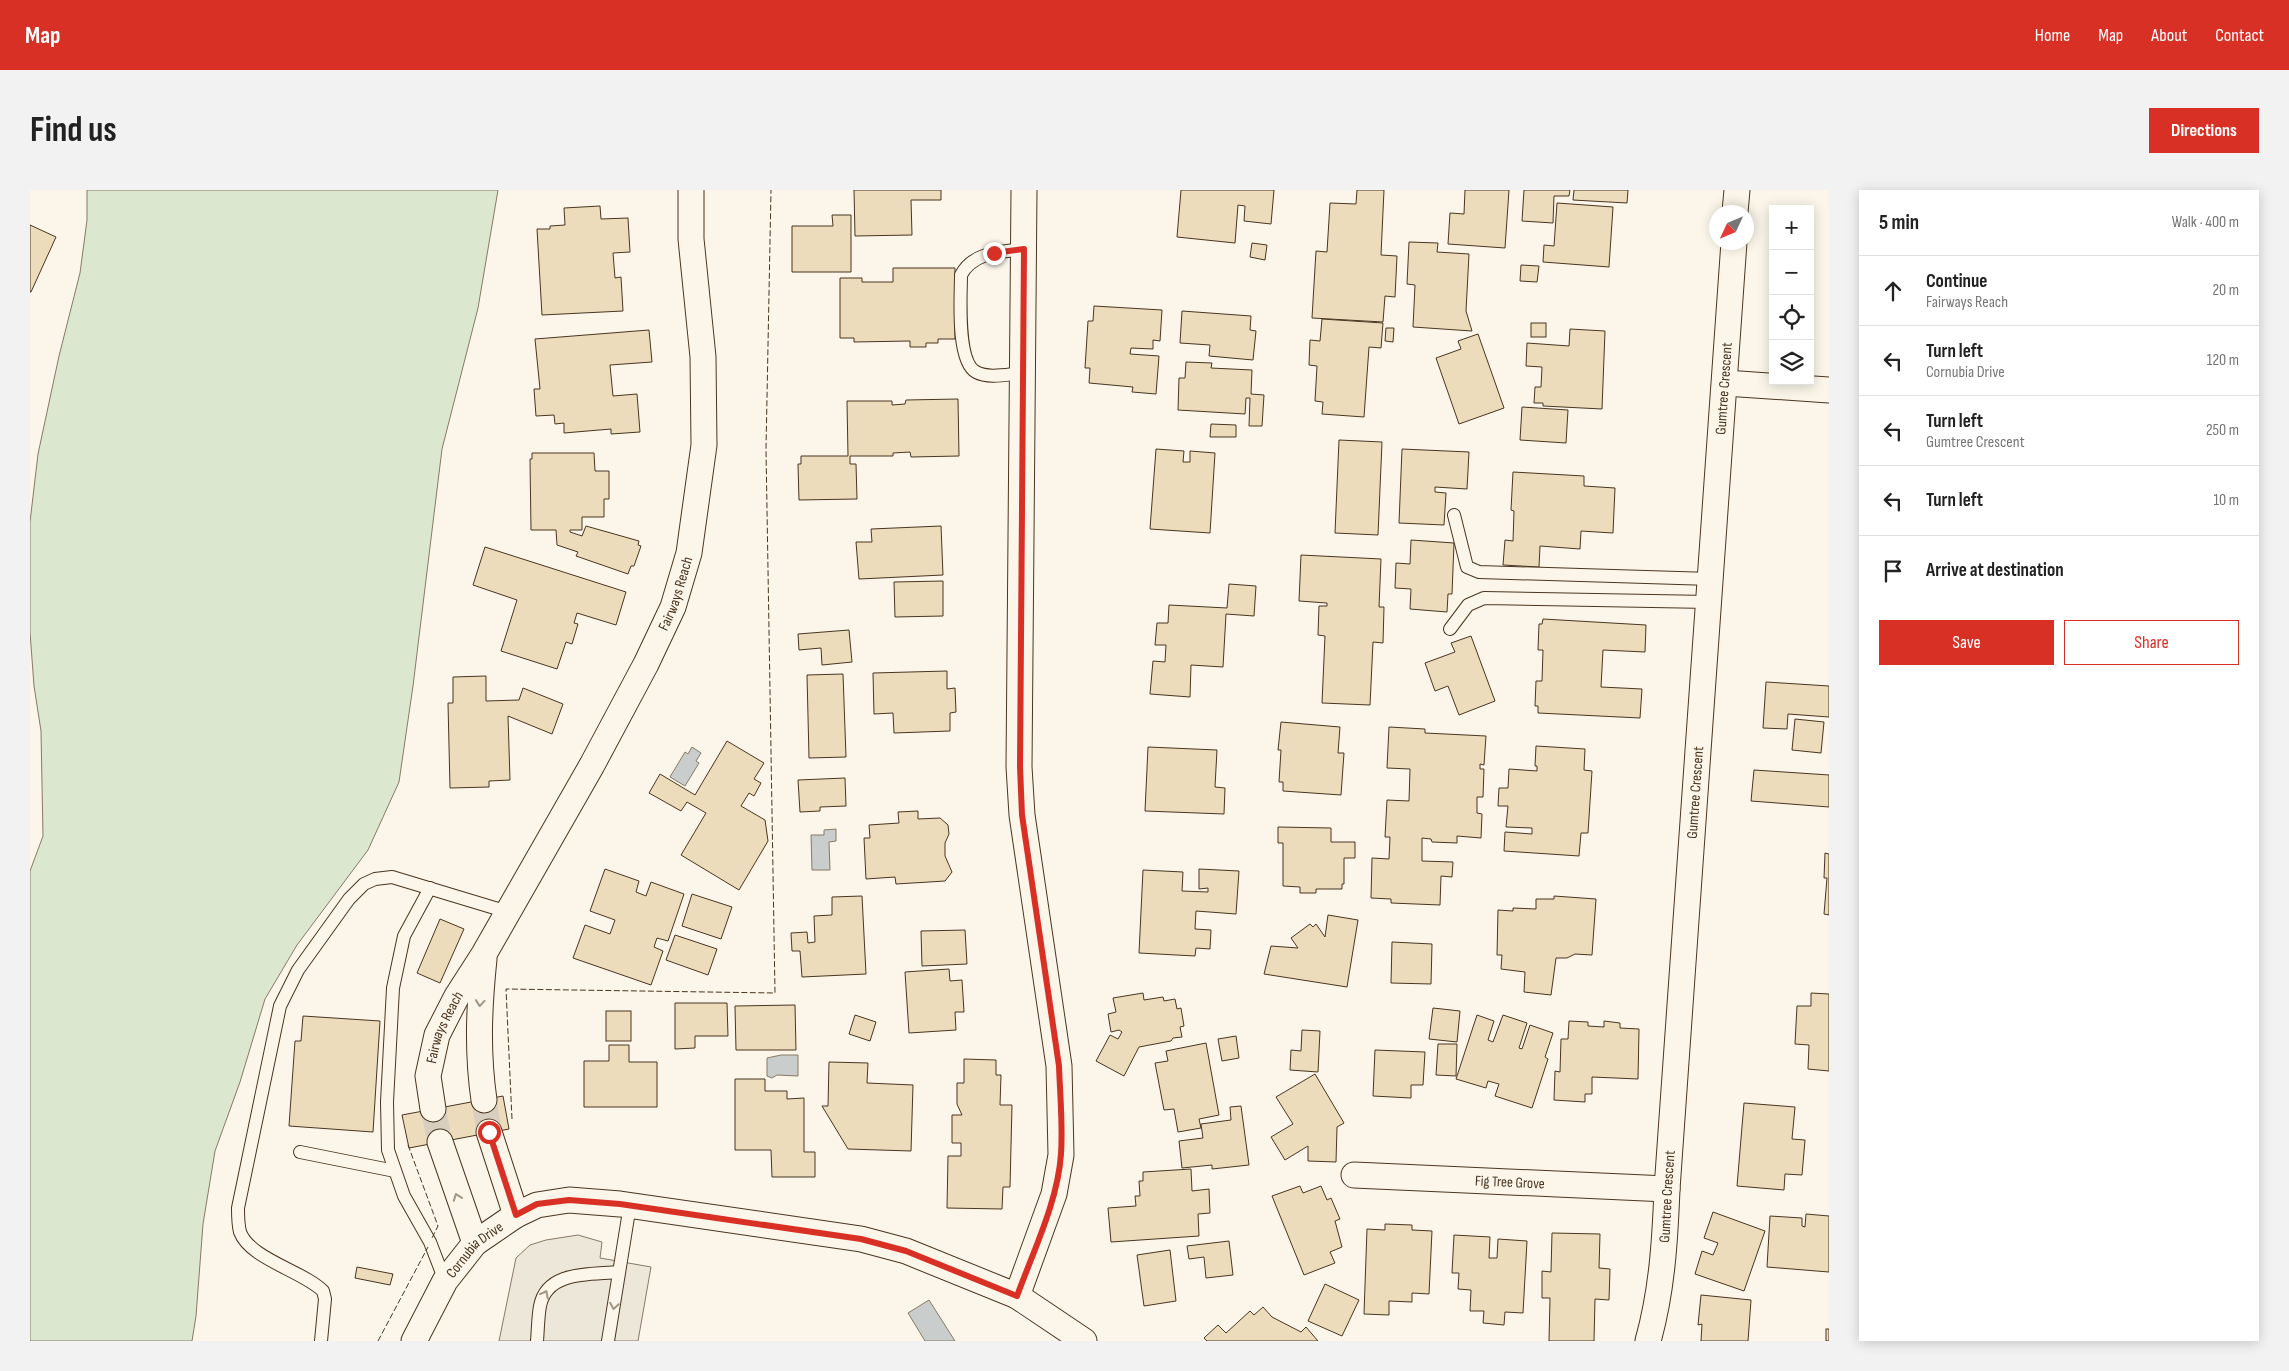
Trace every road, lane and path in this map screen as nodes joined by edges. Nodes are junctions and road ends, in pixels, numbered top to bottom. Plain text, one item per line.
1 (692, 190) edge
2 (1024, 190) edge
3 (1737, 190) edge
4 (1736, 205) edge
5 (1024, 249) junction
6 (1733, 250) edge
7 (1023, 373) junction
8 (1725, 383) junction
9 (1829, 390) edge
10 (1454, 515) dead end
11 (1710, 590) junction
12 (1450, 629) dead end
13 (430, 888) junction
14 (508, 912) junction
15 (484, 954) junction
16 (484, 1100) tunnel mouth
17 (433, 1109) tunnel mouth
18 (489, 1132) tunnel mouth
19 (440, 1142) tunnel mouth
20 (300, 1152) dead end
21 (394, 1171) junction
22 (1354, 1175) dead end
23 (1667, 1189) junction
24 (630, 1205) junction
25 (516, 1215) junction
26 (475, 1243) junction
27 (619, 1272) junction
28 (445, 1281) junction
29 (1017, 1296) junction
30 (321, 1341) edge
31 (414, 1341) edge
32 (537, 1341) edge
33 (608, 1341) edge
34 (1084, 1341) edge
35 (1648, 1341) edge

1 - 14 street, Fairways Reach
2 - 5 street
3 - 4 street
5 - 7 street
5 - 7 lane
6 - 8 street, Gumtree Crescent
7 - 29 street
8 - 9 street
8 - 11 street, Gumtree Crescent
10 - 11 lane
11 - 12 lane
11 - 23 street, Gumtree Crescent
13 - 14 lane
13 - 21 lane
13 - 30 lane
14 - 15 street, Fairways Reach
15 -> 16 street, Fairways Reach
15 - 17 street, Fairways Reach
18 - 25 street
26 -> 19 street
20 - 21 lane
21 - 28 lane
22 - 23 street, Fig Tree Grove
23 - 35 street, Gumtree Crescent
24 - 25 street, Cornubia Drive
24 - 27 lane
24 - 29 street, Cornubia Drive
25 - 26 street, Cornubia Drive
26 - 28 street, Cornubia Drive
32 -> 27 lane
27 -> 33 lane
28 - 31 street, Cornubia Drive
29 - 34 street, Cornubia Drive

